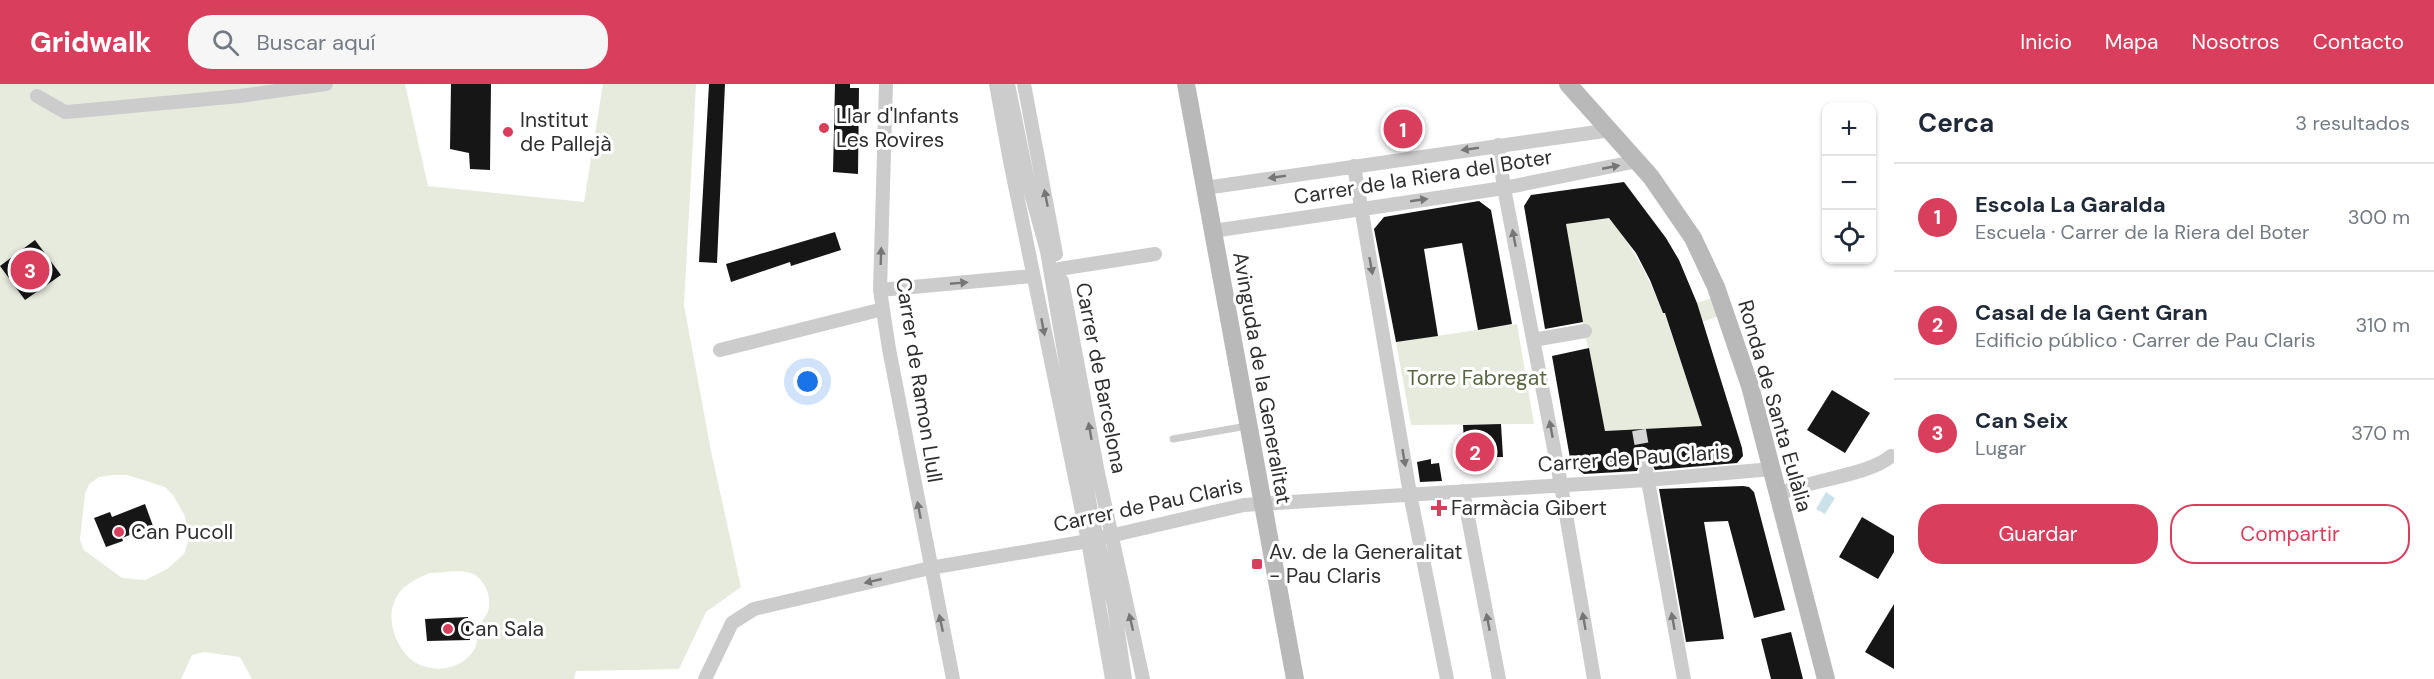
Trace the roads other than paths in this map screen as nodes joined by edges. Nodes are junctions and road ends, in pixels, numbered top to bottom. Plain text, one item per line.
1 (326, 84) edge
2 (886, 84) edge
3 (996, 84) edge
4 (1008, 84) edge
5 (1024, 84) edge
6 (1186, 84) edge
7 (1568, 84) edge
8 (38, 96) dead end
9 (1611, 130) junction
10 (1498, 145) junction
11 (1638, 161) junction
12 (1354, 166) junction
13 (1205, 188) junction
14 (1504, 188) junction
15 (1361, 208) junction
16 (1039, 222) junction
17 (1214, 231) junction
18 (1155, 254) dead end
19 (1059, 269) junction
20 (1029, 276) junction
21 (880, 290) junction
22 (1041, 295) dead end
23 (883, 309) junction
24 (1585, 331) dead end
25 (1533, 340) junction
26 (720, 350) dead end
27 (1067, 412) junction
28 (1249, 425) junction
29 (1173, 439) dead end
30 (1891, 456) dead end
31 (1772, 469) junction
32 (1647, 475) junction
33 (1561, 485) junction
34 (1463, 491) junction
35 (1410, 494) junction
36 (1779, 494) junction
37 (1262, 503) junction
38 (1099, 538) junction
39 (930, 568) junction
40 (705, 679) edge
41 (953, 679) edge
42 (1112, 679) edge
43 (1125, 679) edge
44 (1143, 679) edge
45 (1295, 679) edge
46 (1447, 679) edge
47 (1499, 679) edge
48 (1594, 679) edge
49 (1684, 679) edge
50 (1826, 679) edge

1 - 8 street
21 -> 2 street, Carrer de Ramon Llull
3 - 20 street
4 - 16 street
19 -> 5 street, Carrer de Barcelona
6 - 13 main road, Avinguda de la Generalitat
7 - 9 main road, Ronda de Santa Eulàlia
9 - 10 street, Carrer de la Riera del Boter
9 - 11 main road, Ronda de Santa Eulàlia
10 -> 12 street, Carrer de la Riera del Boter
10 - 14 street
14 -> 11 street, Carrer de la Riera del Boter
11 - 31 main road, Ronda de Santa Eulàlia
12 -> 13 street, Carrer de la Riera del Boter
12 - 15 street
13 - 17 main road, Avinguda de la Generalitat
15 -> 14 street, Carrer de la Riera del Boter
25 -> 14 street
15 - 17 street, Carrer de la Riera del Boter
15 -> 35 street
16 - 22 street
16 - 27 street
17 - 28 main road, Avinguda de la Generalitat
18 - 19 street
38 -> 19 street, Carrer de Barcelona
21 -> 20 street
20 -> 27 street
21 - 23 street, Carrer de Ramon Llull
23 - 26 street
39 -> 23 street, Carrer de Ramon Llull
24 - 25 street
33 -> 25 street
27 - 38 street
28 - 29 lane
28 - 37 main road, Avinguda de la Generalitat
30 - 36 street
31 - 32 street, Carrer de Pau Claris
31 - 36 main road, Ronda de Santa Eulàlia
32 - 33 street, Carrer de Pau Claris
49 -> 32 street
33 - 34 street, Carrer de Pau Claris
48 -> 33 street
34 - 35 street, Carrer de Pau Claris
47 -> 34 street
35 - 37 street, Carrer de Pau Claris
35 - 46 street
36 - 50 main road, Ronda de Santa Eulàlia
37 - 38 street, Carrer de Pau Claris
37 - 45 main road, Avinguda de la Generalitat
38 - 39 street, Carrer de Pau Claris
38 - 42 street
38 - 43 street
44 -> 38 street, Carrer de Barcelona
39 -> 40 street, Carrer de Pau Claris
41 -> 39 street, Carrer de Ramon Llull

